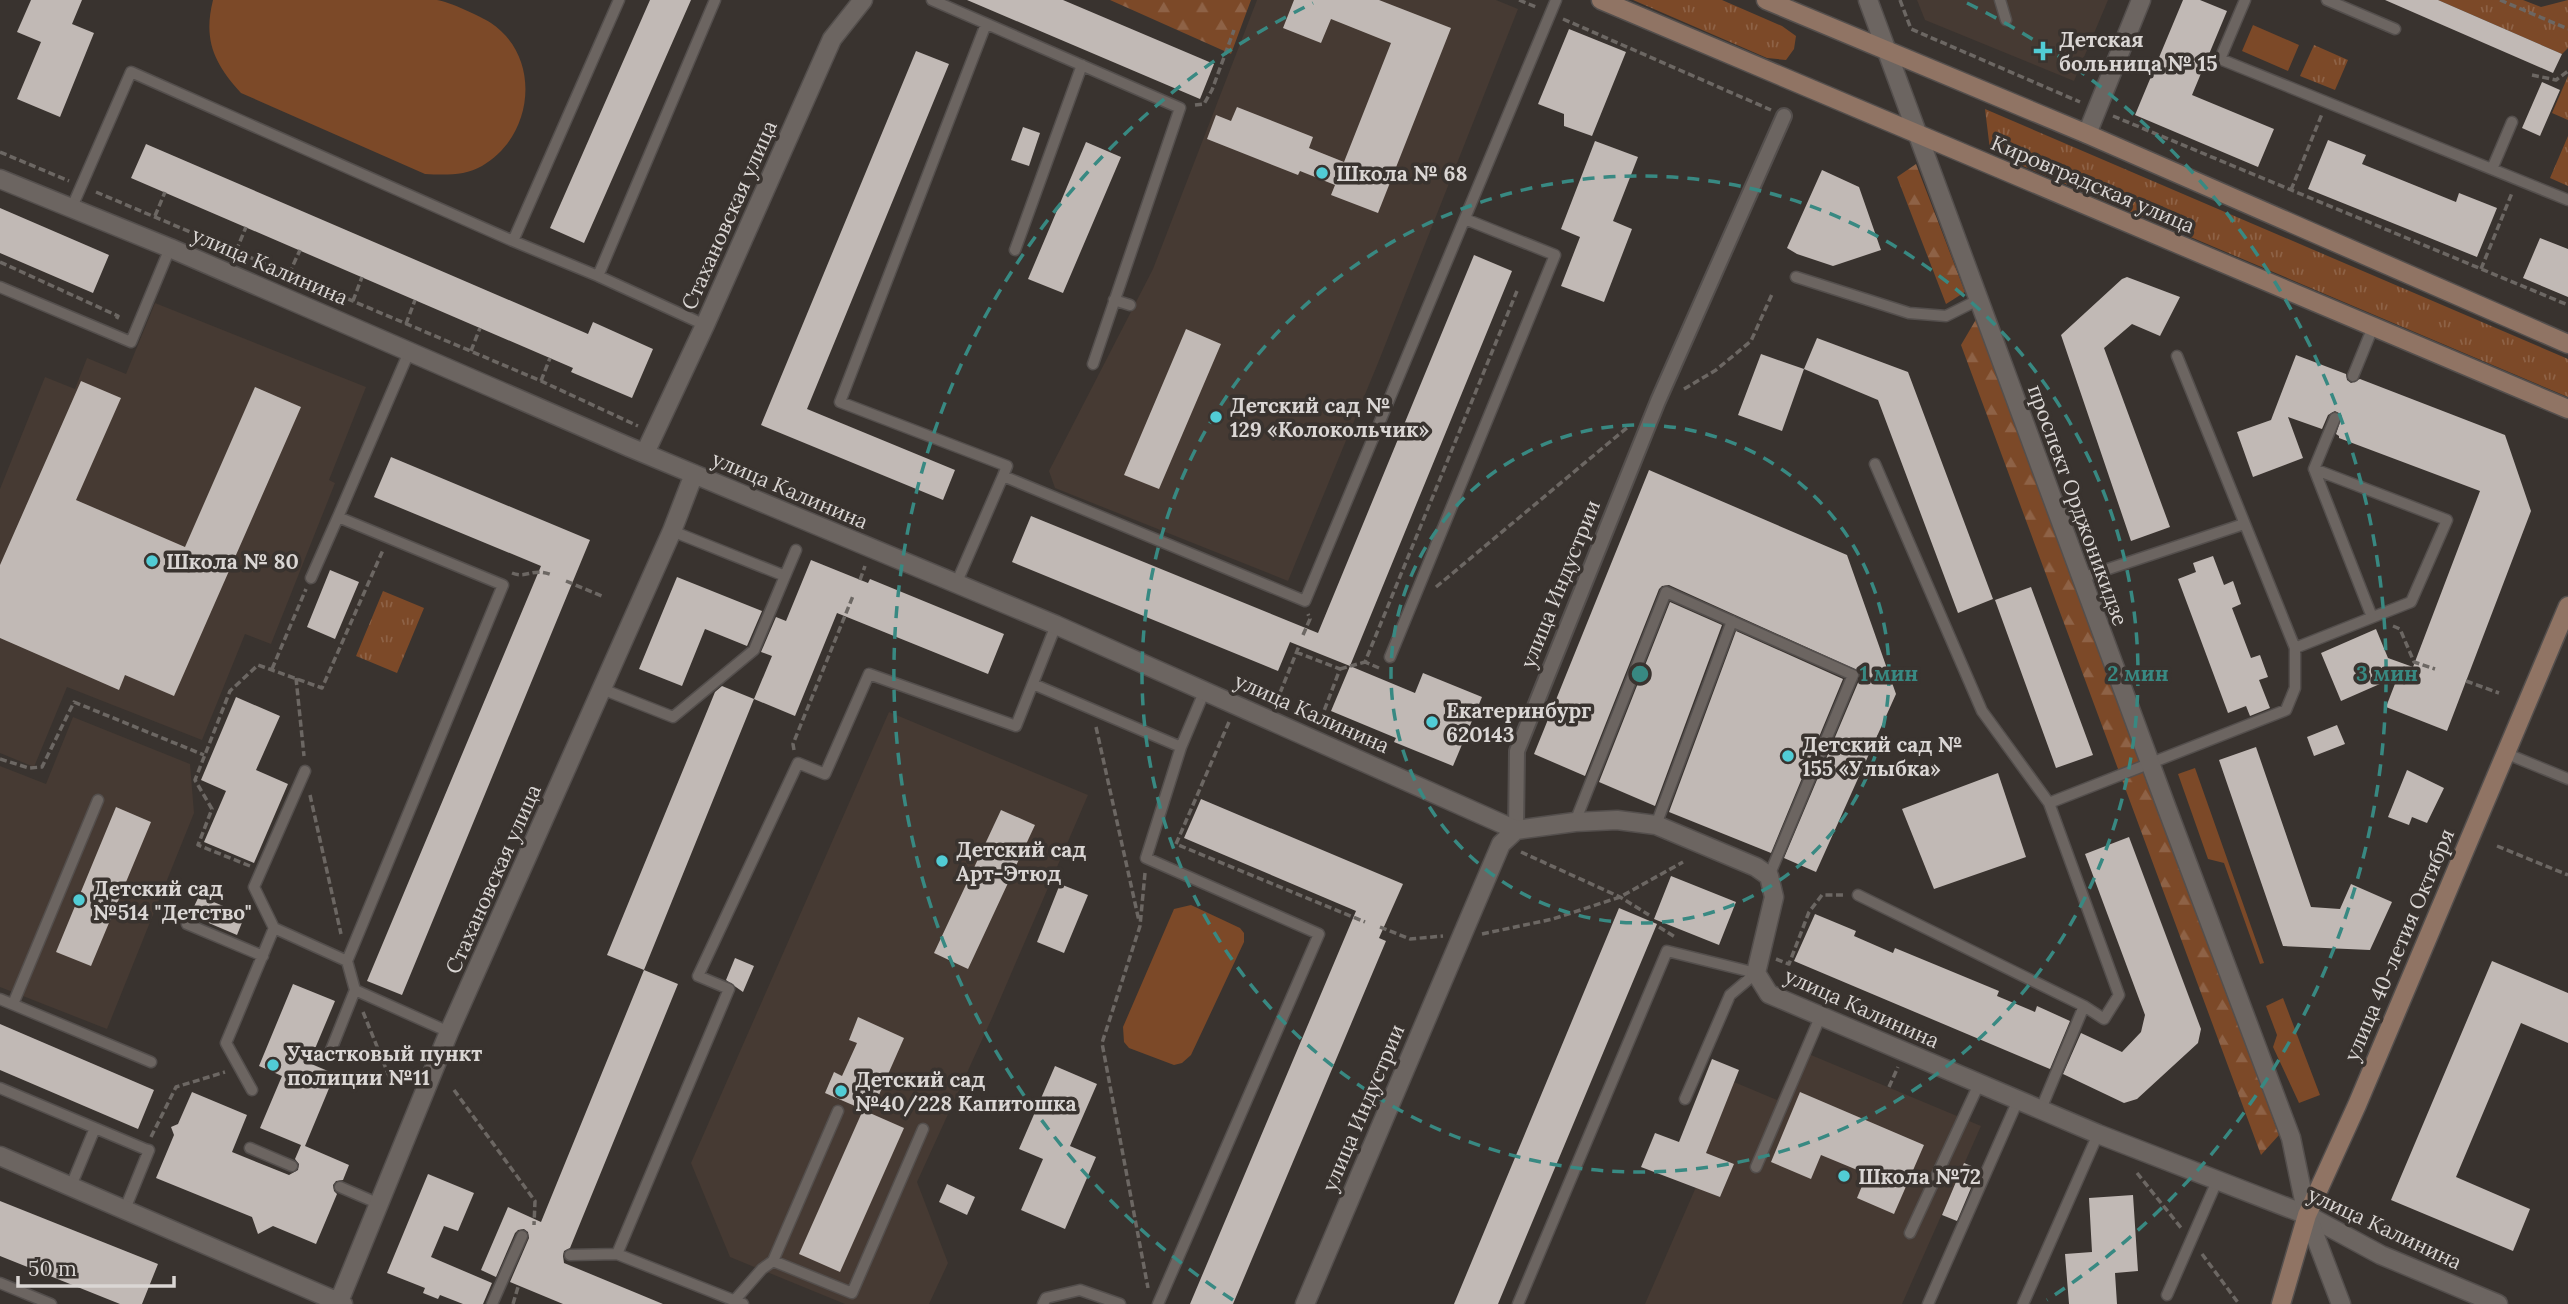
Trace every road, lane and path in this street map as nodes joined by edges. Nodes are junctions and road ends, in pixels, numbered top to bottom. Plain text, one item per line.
1 (619, 0) edge
2 (715, 0) edge
3 (863, 0) edge
4 (932, 0) edge
5 (1519, 0) edge
6 (1556, 0) edge
7 (1601, 0) edge
8 (1766, 0) edge
9 (1900, 0) edge
10 (2000, 0) edge
11 (2141, 0) edge
12 (2245, 0) edge
13 (2327, 0) edge
14 (2500, 0) edge
15 (1872, 1) edge
16 (1551, 13) junction
17 (2006, 20) dead end
18 (986, 24) junction
19 (2395, 29) dead end
20 (1234, 30) dead end
21 (2568, 30) edge
22 (1887, 51) junction
23 (1083, 65) junction
24 (2568, 71) edge
25 (2532, 75) dead end
26 (2327, 102) junction
27 (1180, 108) junction
28 (2098, 109) junction
29 (1784, 116) joint
30 (2512, 122) dead end
31 (1919, 134) junction
32 (2087, 135) junction
33 (0, 152) edge
34 (2492, 169) junction
35 (0, 179) edge
36 (2518, 180) junction
37 (82, 186) junction
38 (2291, 190) junction
39 (165, 192) dead end
40 (2568, 200) edge
41 (72, 207) junction
42 (155, 217) junction
43 (1465, 219) junction
44 (246, 227) dead end
45 (513, 241) junction
46 (170, 248) junction
47 (300, 250) dead end
48 (1015, 250) dead end
49 (236, 251) junction
50 (0, 262) edge
51 (2481, 269) junction
52 (289, 274) junction
53 (598, 276) junction
54 (362, 277) dead end
55 (1796, 277) dead end
56 (0, 287) edge
57 (1517, 292) dead end
58 (1773, 292) dead end
59 (415, 300) dead end
60 (1114, 300) junction
61 (1978, 300) junction
62 (353, 301) junction
63 (1130, 304) dead end
64 (2568, 305) edge
65 (406, 324) junction
66 (705, 325) junction
67 (2373, 327) junction
68 (480, 328) dead end
69 (111, 334) junction
70 (2568, 344) edge
71 (471, 351) junction
72 (409, 352) junction
73 (2178, 356) dead end
74 (550, 358) dead end
75 (1093, 364) dead end
76 (2353, 376) dead end
77 (541, 381) junction
78 (1658, 401) junction
79 (2568, 409) edge
80 (2335, 418) dead end
81 (639, 426) dead end
82 (645, 453) junction
83 (1875, 464) dead end
84 (2314, 469) junction
85 (694, 474) junction
86 (1003, 476) junction
87 (338, 517) junction
88 (2244, 524) junction
89 (672, 531) junction
90 (796, 550) dead end
91 (381, 554) dead end
92 (865, 566) dead end
93 (507, 571) dead end
94 (552, 575) dead end
95 (1401, 575) junction
96 (785, 576) junction
97 (311, 578) joint
98 (2081, 578) junction
99 (860, 580) dead end
100 (566, 581) dead end
101 (1421, 582) junction
102 (956, 584) junction
103 (604, 597) dead end
104 (853, 597) dead end
105 (1305, 601) junction
106 (2568, 606) edge
107 (2372, 617) junction
108 (1732, 621) junction
109 (1056, 625) junction
110 (1303, 635) dead end
111 (1299, 646) dead end
112 (2295, 648) junction
113 (1296, 652) junction
114 (1390, 657) dead end
115 (1365, 662) junction
116 (2435, 669) dead end
117 (272, 670) junction
118 (1340, 670) junction
119 (1384, 670) dead end
120 (296, 678) junction
121 (2466, 681) dead end
122 (1033, 684) junction
123 (603, 689) junction
124 (1205, 690) junction
125 (1280, 693) dead end
126 (2499, 693) dead end
127 (1092, 708) junction
128 (1324, 711) dead end
129 (1229, 721) dead end
130 (793, 744) dead end
131 (1181, 747) junction
132 (2505, 753) junction
133 (204, 755) junction
134 (0, 759) edge
135 (2150, 763) junction
136 (305, 771) junction
137 (2568, 779) edge
138 (98, 800) dead end
139 (2049, 803) junction
140 (1575, 822) junction
141 (1656, 825) junction
142 (1516, 830) junction
143 (2497, 846) dead end
144 (1521, 852) dead end
145 (1146, 858) junction
146 (1683, 862) dead end
147 (261, 870) junction
148 (2568, 875) edge
149 (1769, 876) junction
150 (1858, 895) joint
151 (1620, 897) junction
152 (1649, 915) dead end
153 (1365, 922) dead end
154 (187, 924) dead end
155 (1140, 926) junction
156 (1380, 927) dead end
157 (274, 928) junction
158 (1462, 934) junction
159 (262, 956) junction
160 (347, 961) junction
161 (1789, 964) dead end
162 (1756, 973) junction
163 (355, 990) junction
164 (0, 999) edge
165 (13, 1004) junction
166 (2084, 1006) junction
167 (1821, 1016) junction
168 (449, 1032) junction
169 (329, 1055) dead end
170 (150, 1062) dead end
171 (1979, 1084) junction
172 (393, 1086) dead end
173 (0, 1088) edge
174 (252, 1090) dead end
175 (454, 1090) dead end
176 (1685, 1099) dead end
177 (2018, 1100) junction
178 (2040, 1109) junction
179 (838, 1111) dead end
180 (95, 1128) junction
181 (923, 1129) dead end
182 (2098, 1134) junction
183 (250, 1148) dead end
184 (0, 1156) edge
185 (292, 1166) dead end
186 (1756, 1167) dead end
187 (2217, 1181) junction
188 (71, 1186) junction
189 (340, 1187) dead end
190 (377, 1203) junction
191 (125, 1209) junction
192 (2308, 1215) junction
193 (534, 1227) dead end
194 (1910, 1233) dead end
195 (522, 1236) dead end
196 (617, 1254) junction
197 (570, 1255) dead end
198 (774, 1261) junction
199 (521, 1278) dead end
200 (0, 1283) edge
201 (1148, 1290) dead end
202 (2167, 1295) dead end
203 (738, 1302) edge
204 (340, 1303) edge
205 (51, 1304) edge
206 (492, 1304) edge
207 (513, 1304) edge
208 (1043, 1304) edge
209 (1120, 1304) edge
210 (1158, 1304) edge
211 (1305, 1304) edge
212 (1518, 1304) edge
213 (1928, 1304) edge
214 (2023, 1304) edge
215 (2281, 1304) edge
216 (2340, 1304) edge
217 (2498, 1304) edge

1 - 45 lane
2 - 53 lane
3 - 66 street, Стахановская улица
4 - 18 lane
5 - 16 path
6 - 16 lane
7 - 31 main road, Кировградская улица
8 - 22 main road, Кировградская улица
9 - 28 path
10 - 17 lane
11 - 28 street
12 - 26 lane
13 - 19 lane
14 - 21 path
15 - 22 street, проспект Орджоникидзе
16 - 29 path
16 - 43 lane
18 - 23 lane
18 - 86 lane
20 - 27 path
22 - 31 street, проспект Орджоникидзе
22 - 32 main road, Кировградская улица
23 - 27 lane
23 - 48 lane
24 - 25 path
26 - 34 lane
26 - 38 path
27 - 60 lane
28 - 32 street
28 - 38 path
29 - 78 street, улица Индустрии
30 - 34 lane
31 - 61 street, проспект Орджоникидзе
31 - 67 main road, Кировградская улица
32 - 70 main road, Кировградская улица
33 - 37 path
34 - 36 lane
35 - 41 street, улица Калинина
36 - 40 lane
36 - 51 path
37 - 41 lane
37 - 42 path
37 - 45 lane
38 - 51 path
39 - 42 path
41 - 46 street, улица Калинина
42 - 49 path
43 - 101 lane
43 - 105 lane
44 - 49 path
45 - 53 lane
46 - 69 lane
46 - 72 street, улица Калинина
47 - 52 path
49 - 52 path
50 - 69 path
51 - 64 path
52 - 62 path
53 - 66 lane
54 - 62 path
55 - 61 lane
56 - 69 lane
57 - 95 path
58 - 78 path
59 - 65 path
60 - 63 lane
60 - 75 lane
61 - 98 street, проспект Орджоникидзе
62 - 65 path
65 - 71 path
66 - 82 street, Стахановская улица
67 - 76 lane
67 - 79 main road, Кировградская улица
68 - 71 path
71 - 77 path
72 - 82 street, улица Калинина
72 - 87 lane
73 - 88 lane
74 - 77 path
77 - 81 path
78 - 101 path
78 - 142 street, улица Индустрии
80 - 84 lane
82 - 85 street, улица Калинина
83 - 139 lane
84 - 107 lane
84 - 107 lane
85 - 89 street, Стахановская улица
85 - 102 street, улица Калинина
86 - 102 lane
86 - 105 lane
87 - 97 lane
87 - 160 lane
88 - 98 lane
88 - 112 lane
89 - 96 lane
89 - 123 street, Стахановская улица
90 - 96 lane
91 - 120 path
92 - 99 path
93 - 94 path
95 - 101 path
95 - 115 path
96 - 123 lane
97 - 117 path
98 - 135 street, проспект Орджоникидзе
100 - 103 path
101 - 114 lane
102 - 109 street, улица Калинина
104 - 130 path
105 - 110 path
106 - 132 main road, улица 40-летия Октября
107 - 112 lane
107 - 116 path
108 - 140 lane
108 - 141 lane
108 - 149 lane
109 - 122 lane
109 - 124 street, улица Калинина
111 - 113 path
112 - 135 lane
113 - 118 path
113 - 125 path
115 - 118 path
115 - 119 path
117 - 120 path
117 - 133 path
118 - 128 path
120 - 136 path
121 - 126 path
122 - 127 lane
122 - 196 lane
123 - 168 street, Стахановская улица
124 - 131 lane
124 - 142 street, улица Калинина
127 - 131 lane
127 - 155 path
129 - 153 path
131 - 145 lane
132 - 137 lane
132 - 192 main road, улица 40-летия Октября
133 - 134 path
133 - 147 path
135 - 139 lane
135 - 192 street, проспект Орджоникидзе
136 - 147 lane
136 - 160 path
138 - 165 lane
139 - 166 lane
140 - 141 street
140 - 142 street
141 - 149 street
142 - 158 street, улица Индустрии
143 - 148 path
144 - 151 path
145 - 155 path
145 - 210 lane
146 - 151 path
147 - 157 lane
149 - 162 street, улица Калинина
150 - 161 path
150 - 166 lane
151 - 152 path
151 - 158 path
154 - 159 lane
155 - 201 path
156 - 158 path
157 - 159 lane
157 - 160 lane
158 - 211 street, улица Индустрии
159 - 174 lane
160 - 163 lane
162 - 167 street, улица Калинина
162 - 176 lane
162 - 212 lane
163 - 168 lane
163 - 169 lane
163 - 172 path
164 - 165 lane
165 - 170 lane
166 - 178 lane
167 - 171 street, улица Калинина
167 - 186 lane
168 - 190 street, Стахановская улица
171 - 177 street, улица Калинина
171 - 194 lane
173 - 180 lane
175 - 193 path
177 - 178 street, улица Калинина
177 - 213 lane
178 - 182 street, улица Калинина
179 - 198 lane
180 - 188 lane
180 - 191 lane
181 - 198 lane
182 - 187 street, улица Калинина
182 - 214 lane
183 - 185 lane
184 - 188 street
187 - 192 street, улица Калинина
187 - 202 lane
188 - 191 street
189 - 190 lane
190 - 204 street, Стахановская улица
191 - 204 street
192 - 215 main road, улица 40-летия Октября
192 - 216 street, проспект Орджоникидзе
192 - 217 street, улица Калинина
195 - 206 lane
196 - 197 lane
196 - 203 lane
198 - 203 lane
199 - 207 path
200 - 205 lane
208 - 209 lane

